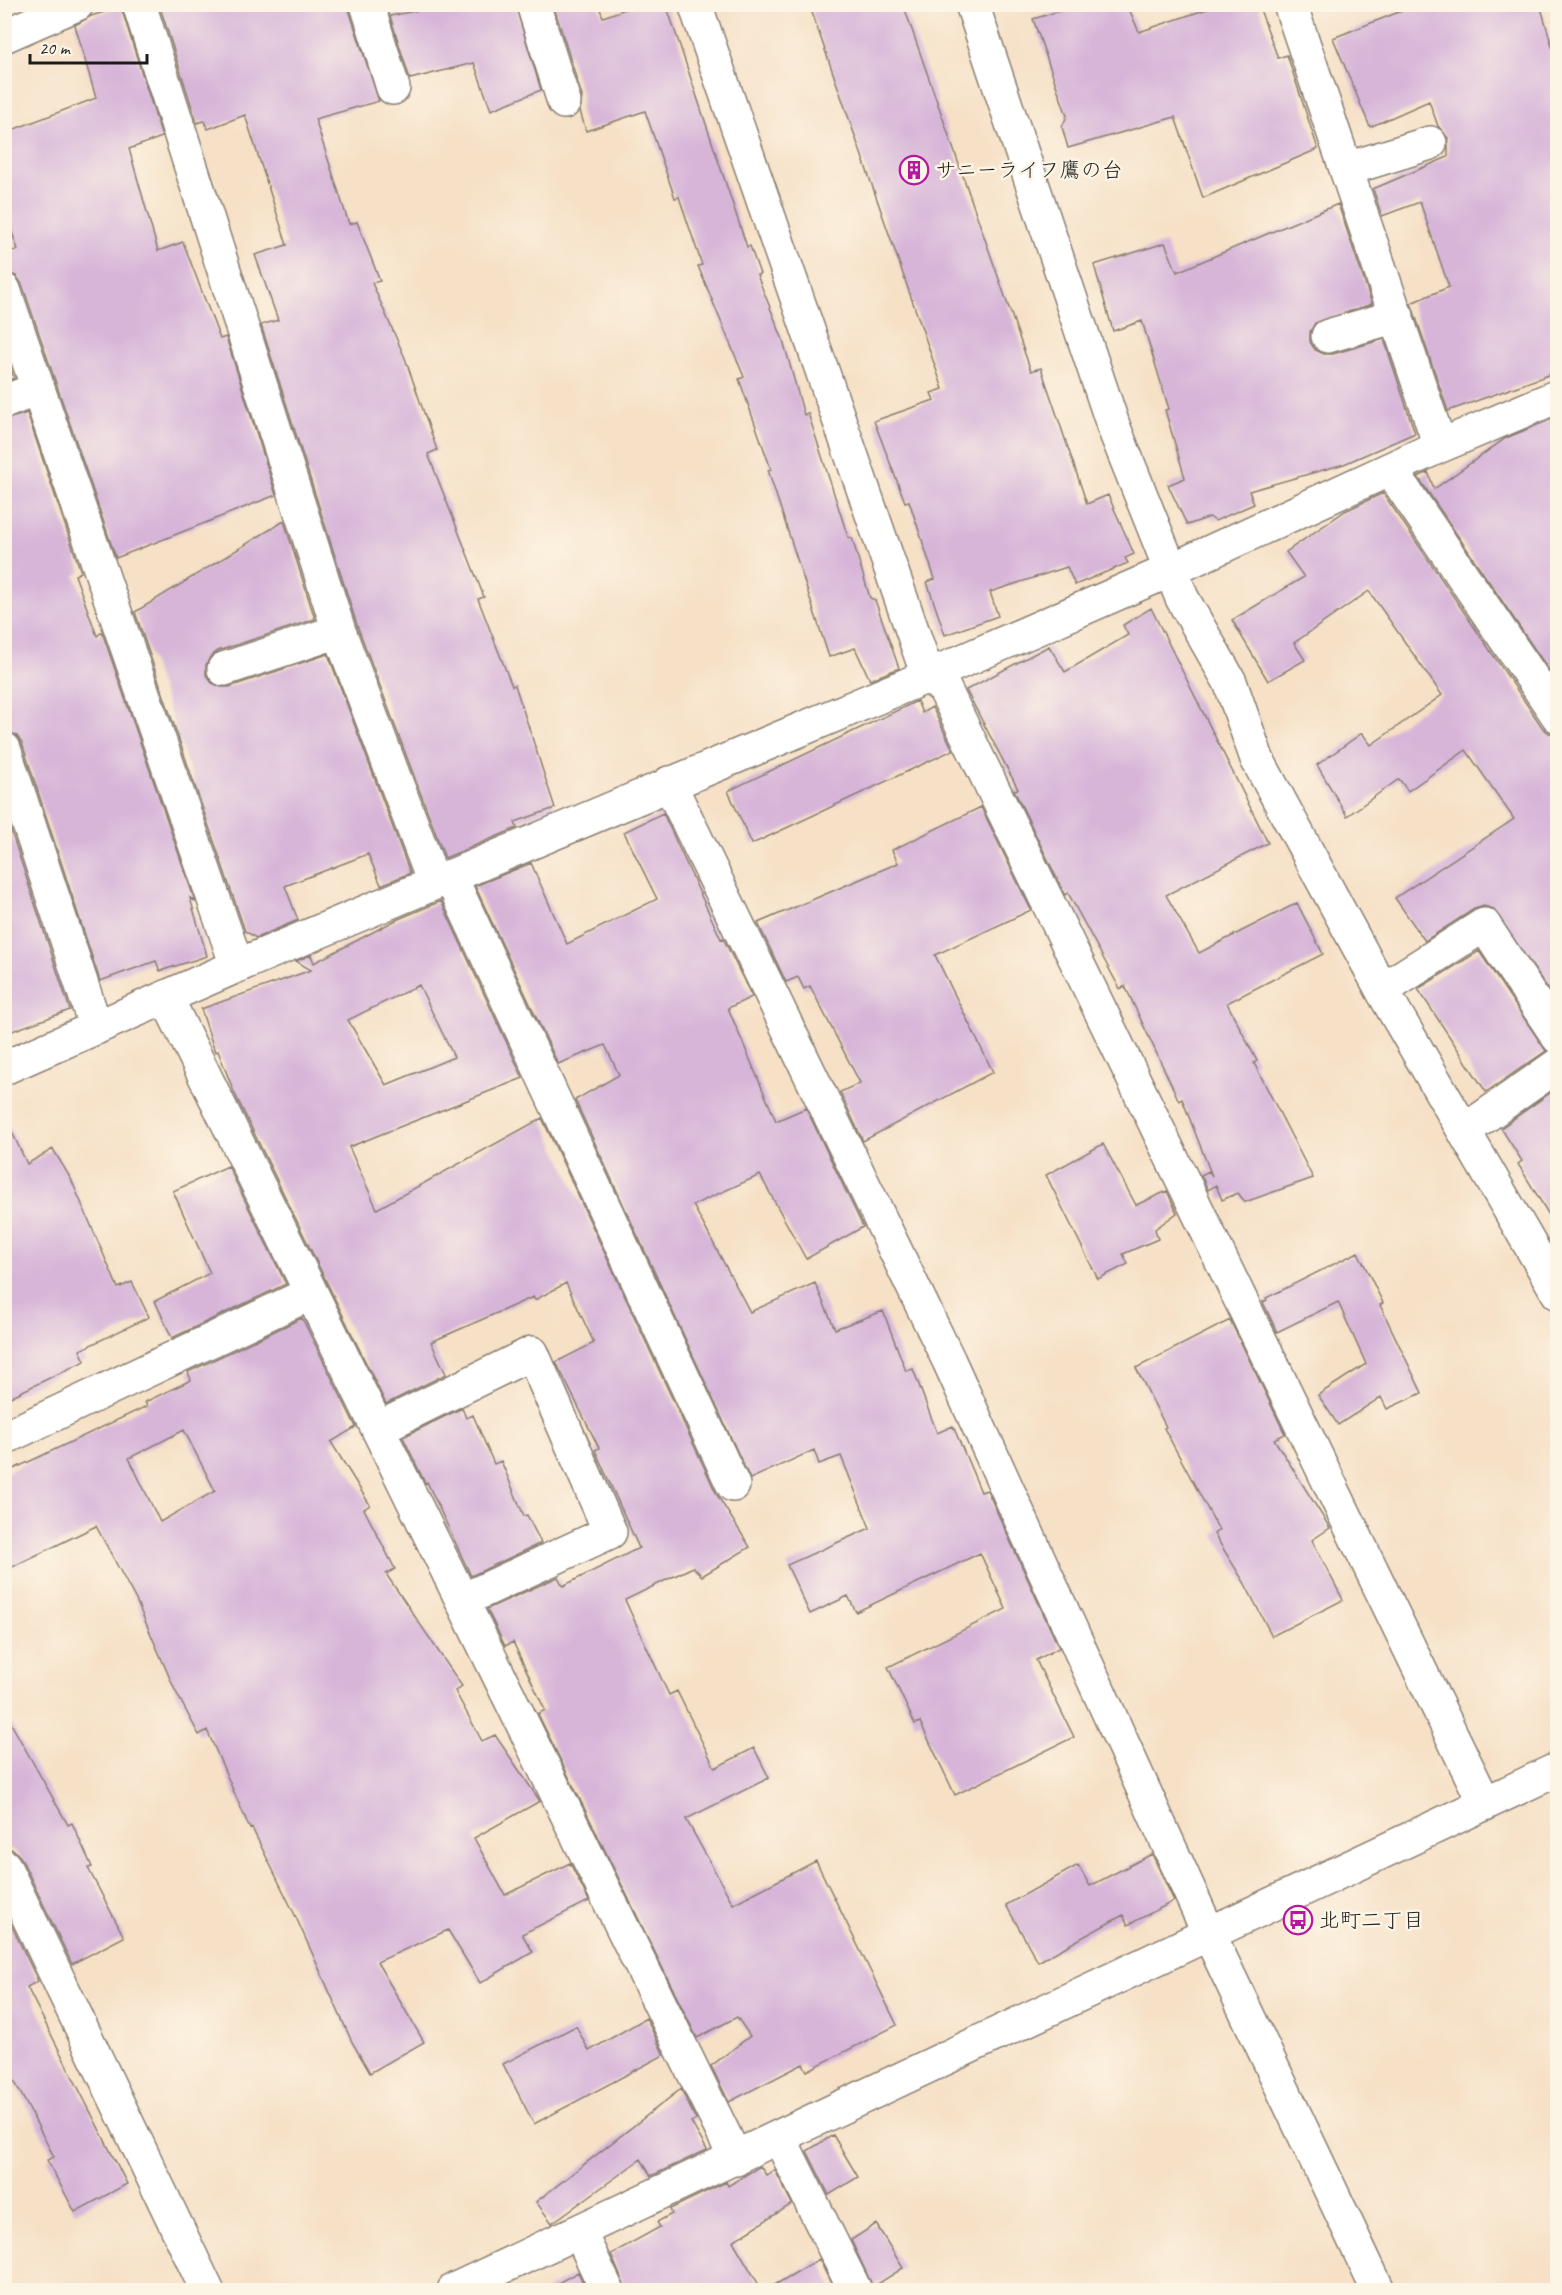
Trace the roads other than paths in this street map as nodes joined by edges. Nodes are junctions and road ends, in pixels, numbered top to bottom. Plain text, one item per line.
1 (77, 4) edge
2 (139, 4) edge
3 (367, 4) edge
4 (533, 4) edge
5 (695, 4) edge
6 (972, 4) edge
7 (1290, 4) edge
8 (4, 36) edge
9 (393, 88) dead end
10 (564, 102) dead end
11 (1430, 143) dead end
12 (1347, 169) junction
13 (4, 290) edge
14 (1396, 316) junction
15 (1328, 336) dead end
16 (38, 389) junction
17 (1556, 399) edge
18 (4, 402) edge
19 (1440, 446) junction
20 (1390, 469) junction
21 (1171, 570) junction
22 (339, 631) junction
23 (224, 669) dead end
24 (928, 676) junction
25 (1557, 716) edge
26 (4, 749) edge
27 (669, 783) junction
28 (442, 880) junction
29 (237, 966) junction
30 (1382, 990) junction
31 (166, 998) junction
32 (96, 1028) junction
33 (1557, 1037) edge
34 (1557, 1065) edge
35 (4, 1068) edge
36 (1464, 1131) junction
37 (311, 1293) junction
38 (1557, 1293) edge
39 (379, 1428) junction
40 (4, 1438) edge
41 (733, 1485) dead end
42 (464, 1600) junction
43 (1557, 1769) edge
44 (1485, 1804) junction
45 (4, 1866) edge
46 (1209, 1934) junction
47 (780, 2139) junction
48 (736, 2159) junction
49 (580, 2234) junction
50 (207, 2290) edge
51 (454, 2290) edge
52 (607, 2290) edge
53 (855, 2290) edge
54 (1378, 2290) edge

1 - 8 street
2 - 22 street
3 - 9 street
4 - 10 street
5 - 24 street
6 - 21 street
7 - 12 street
11 - 12 street
12 - 14 street
13 - 16 street
14 - 15 street
14 - 19 street
16 - 18 street
16 - 29 street
17 - 19 street
19 - 20 street
20 - 21 street
20 - 25 street
21 - 24 street
21 - 30 street
22 - 23 street
22 - 28 street
24 - 27 street
24 - 44 street
26 - 32 street
27 - 28 street
27 - 46 street
28 - 29 street
28 - 41 street
29 - 31 street
30 - 33 street
30 - 36 street
31 - 32 street
31 - 37 street
32 - 35 street
34 - 36 street
36 - 38 street
37 - 39 street
37 - 40 street
39 - 42 street
39 - 42 street
42 - 48 street
43 - 44 street
44 - 46 street
45 - 50 street
46 - 47 street
46 - 54 street
47 - 48 street
47 - 53 street
48 - 49 street
49 - 51 street
49 - 52 street

